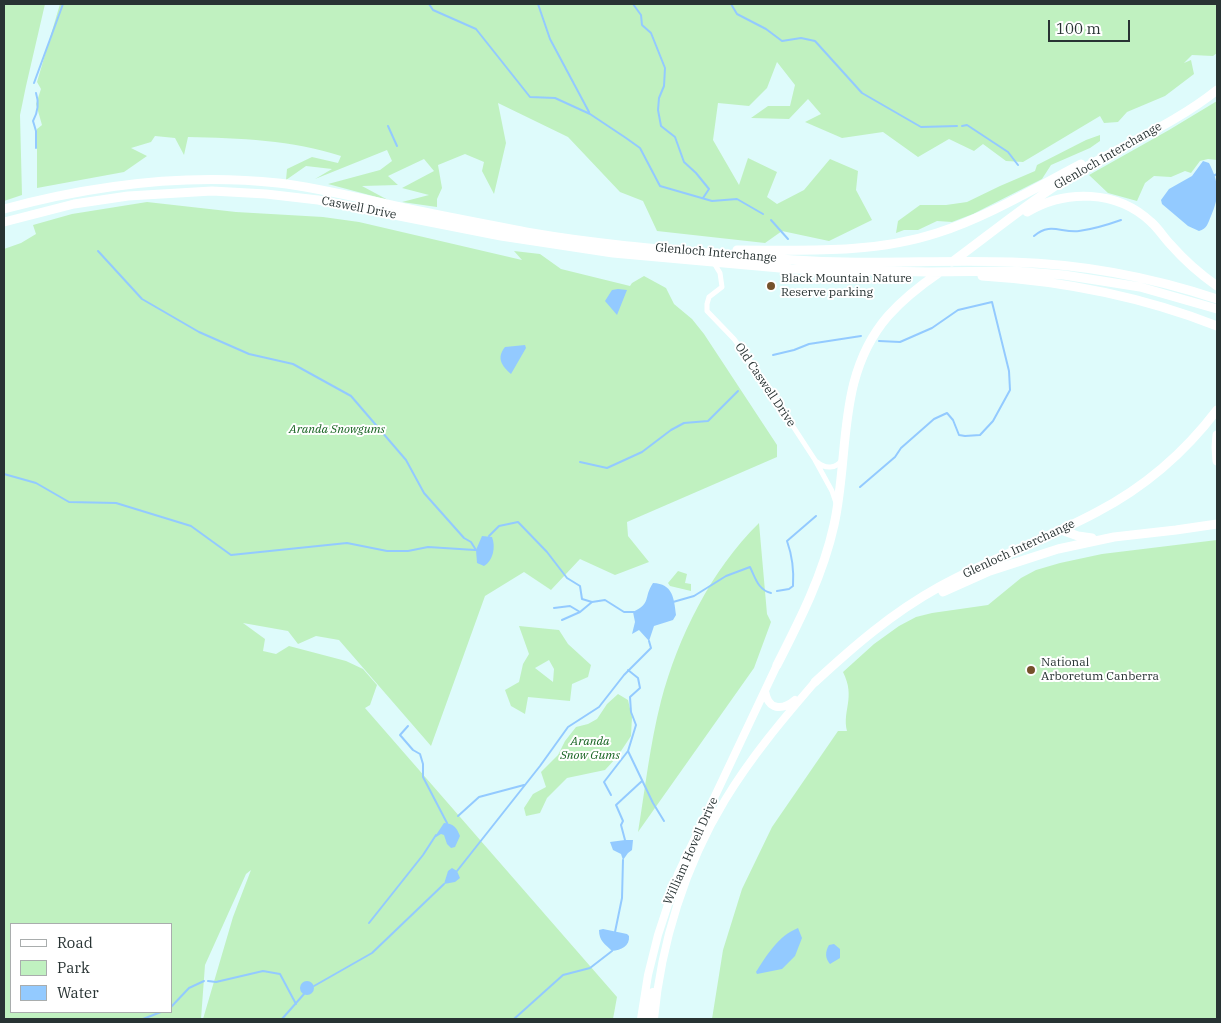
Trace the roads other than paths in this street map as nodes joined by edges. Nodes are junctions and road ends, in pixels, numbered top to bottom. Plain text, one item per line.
1 (1217, 90) edge
2 (1136, 140) junction
3 (4, 209) edge
4 (4, 222) edge
5 (481, 222) joint
6 (990, 234) junction
7 (647, 247) junction
8 (714, 263) junction
9 (955, 272) junction
10 (1217, 286) edge
11 (1217, 299) edge
12 (1217, 309) edge
13 (1217, 326) edge
14 (1217, 410) edge
15 (1217, 436) edge
16 (843, 455) junction
17 (815, 460) junction
18 (1217, 461) edge
19 (837, 511) junction
20 (1217, 524) edge
21 (1061, 530) junction
22 (1105, 538) junction
23 (867, 635) junction
24 (777, 665) joint
25 (815, 682) junction
26 (765, 691) junction
27 (661, 974) junction
28 (641, 1019) edge
29 (648, 1019) edge
30 (654, 1019) edge

1 - 2 highway, Glenloch Interchange
2 - 6 highway, Glenloch Interchange
2 - 7 highway
3 - 5 highway, Caswell Drive
4 - 8 highway, Caswell Drive
5 - 7 highway, Glenloch Interchange
6 - 10 highway
6 - 16 highway, Glenloch Interchange
7 - 11 highway, Glenloch Interchange
8 - 9 highway, Glenloch Interchange
8 - 17 street, Old Caswell Drive
9 - 12 highway, Glenloch Interchange
9 - 13 highway
14 - 21 highway, Glenloch Interchange
15 - 18 highway
16 - 17 street
16 - 19 highway, Glenloch Interchange
17 - 19 street, Old Caswell Drive
19 - 24 highway, Glenloch Interchange
20 - 22 highway
21 - 22 highway
21 - 23 highway, Glenloch Interchange
22 - 23 highway
23 - 25 highway, Glenloch Interchange
24 - 26 main road, Glenloch Interchange
25 - 26 main road
25 - 27 main road, William Hovell Drive
26 - 28 main road, William Hovell Drive
27 - 29 main road
27 - 30 main road, William Hovell Drive

